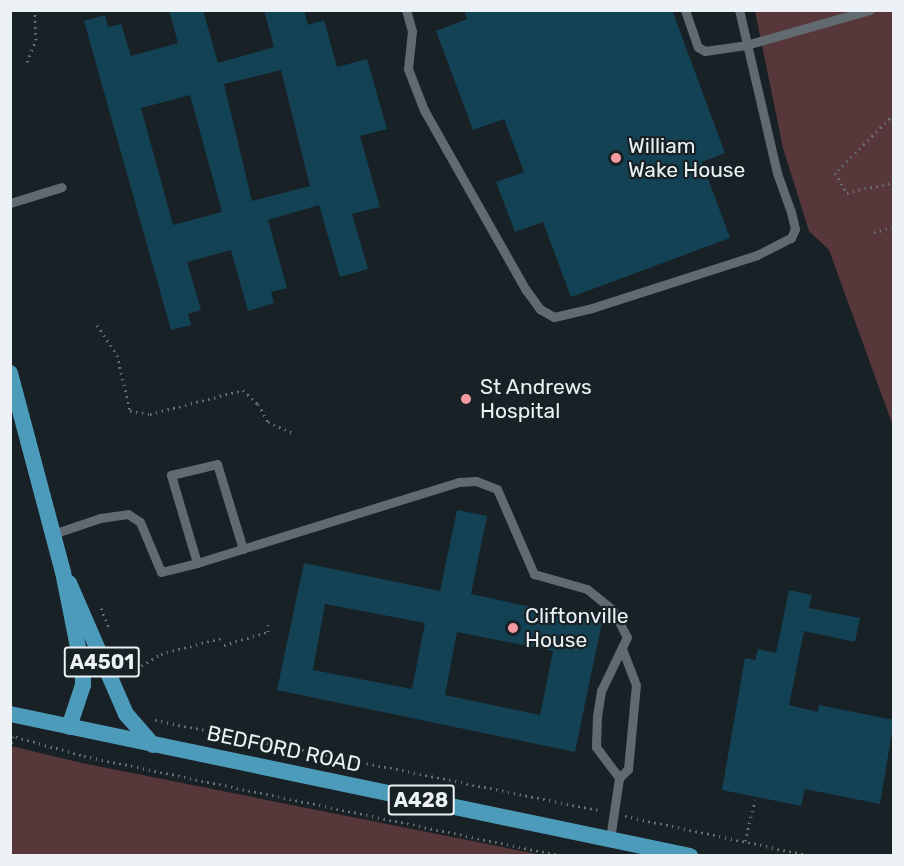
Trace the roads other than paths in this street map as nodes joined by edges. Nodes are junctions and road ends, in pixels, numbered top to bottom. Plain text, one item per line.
1 (406, 10) edge
2 (685, 10) edge
3 (739, 10) edge
4 (870, 10) edge
5 (746, 45) junction
6 (62, 188) dead end
7 (10, 203) edge
8 (10, 373) edge
9 (53, 534) junction
10 (243, 549) junction
11 (197, 563) junction
12 (63, 572) junction
13 (622, 648) junction
14 (10, 714) edge
15 (69, 727) junction
16 (153, 745) junction
17 (620, 778) junction
18 (610, 839) junction
19 (690, 855) edge

1 - 5 lane
2 - 5 lane
3 - 5 lane
4 - 5 lane
6 - 7 lane
8 - 9 main road, A4501
9 - 11 lane
9 - 12 main road, A4501
10 - 11 lane
10 - 11 lane
10 - 13 lane
12 - 15 main road, A4501
12 - 16 main road, A4501
13 - 17 lane
13 - 17 lane
14 - 15 main road, BEDFORD ROAD / A428
15 - 16 main road, BEDFORD ROAD / A428
16 - 18 main road, BEDFORD ROAD / A428
17 - 18 lane
18 - 19 main road, BEDFORD ROAD / A428

